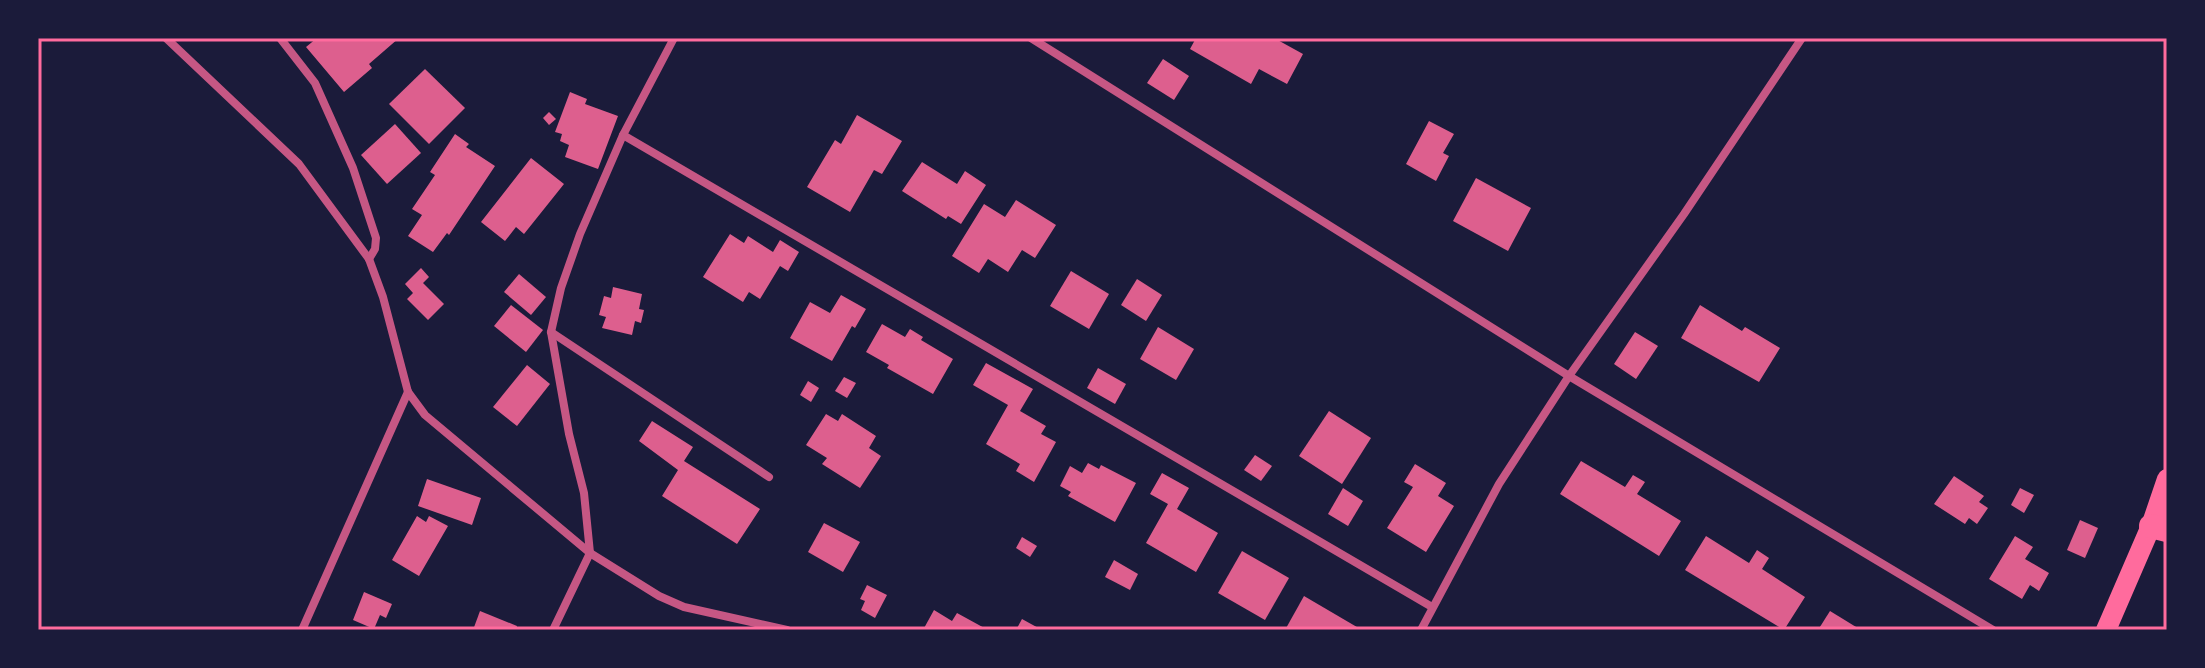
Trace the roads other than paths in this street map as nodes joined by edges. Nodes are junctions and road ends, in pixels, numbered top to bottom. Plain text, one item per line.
1 (166, 38) edge
2 (280, 38) edge
3 (674, 38) edge
4 (1031, 38) edge
5 (1802, 38) edge
6 (623, 135) junction
7 (369, 259) junction
8 (551, 332) junction
9 (1569, 376) junction
10 (408, 392) junction
11 (769, 477) dead end
12 (2167, 479) edge
13 (2159, 528) edge
14 (590, 553) junction
15 (1432, 607) junction
16 (302, 630) edge
17 (553, 630) edge
18 (787, 630) edge
19 (1421, 630) edge
20 (1993, 630) edge
21 (2106, 630) edge

1 - 7 street
2 - 7 street
3 - 6 street
4 - 9 street
5 - 9 street
6 - 8 street
6 - 15 street
7 - 10 street
8 - 11 street
8 - 14 street
9 - 15 street
9 - 20 street
10 - 14 street
10 - 16 street
12 - 13 main road
13 - 21 main road
14 - 17 street
14 - 18 street
15 - 19 street

